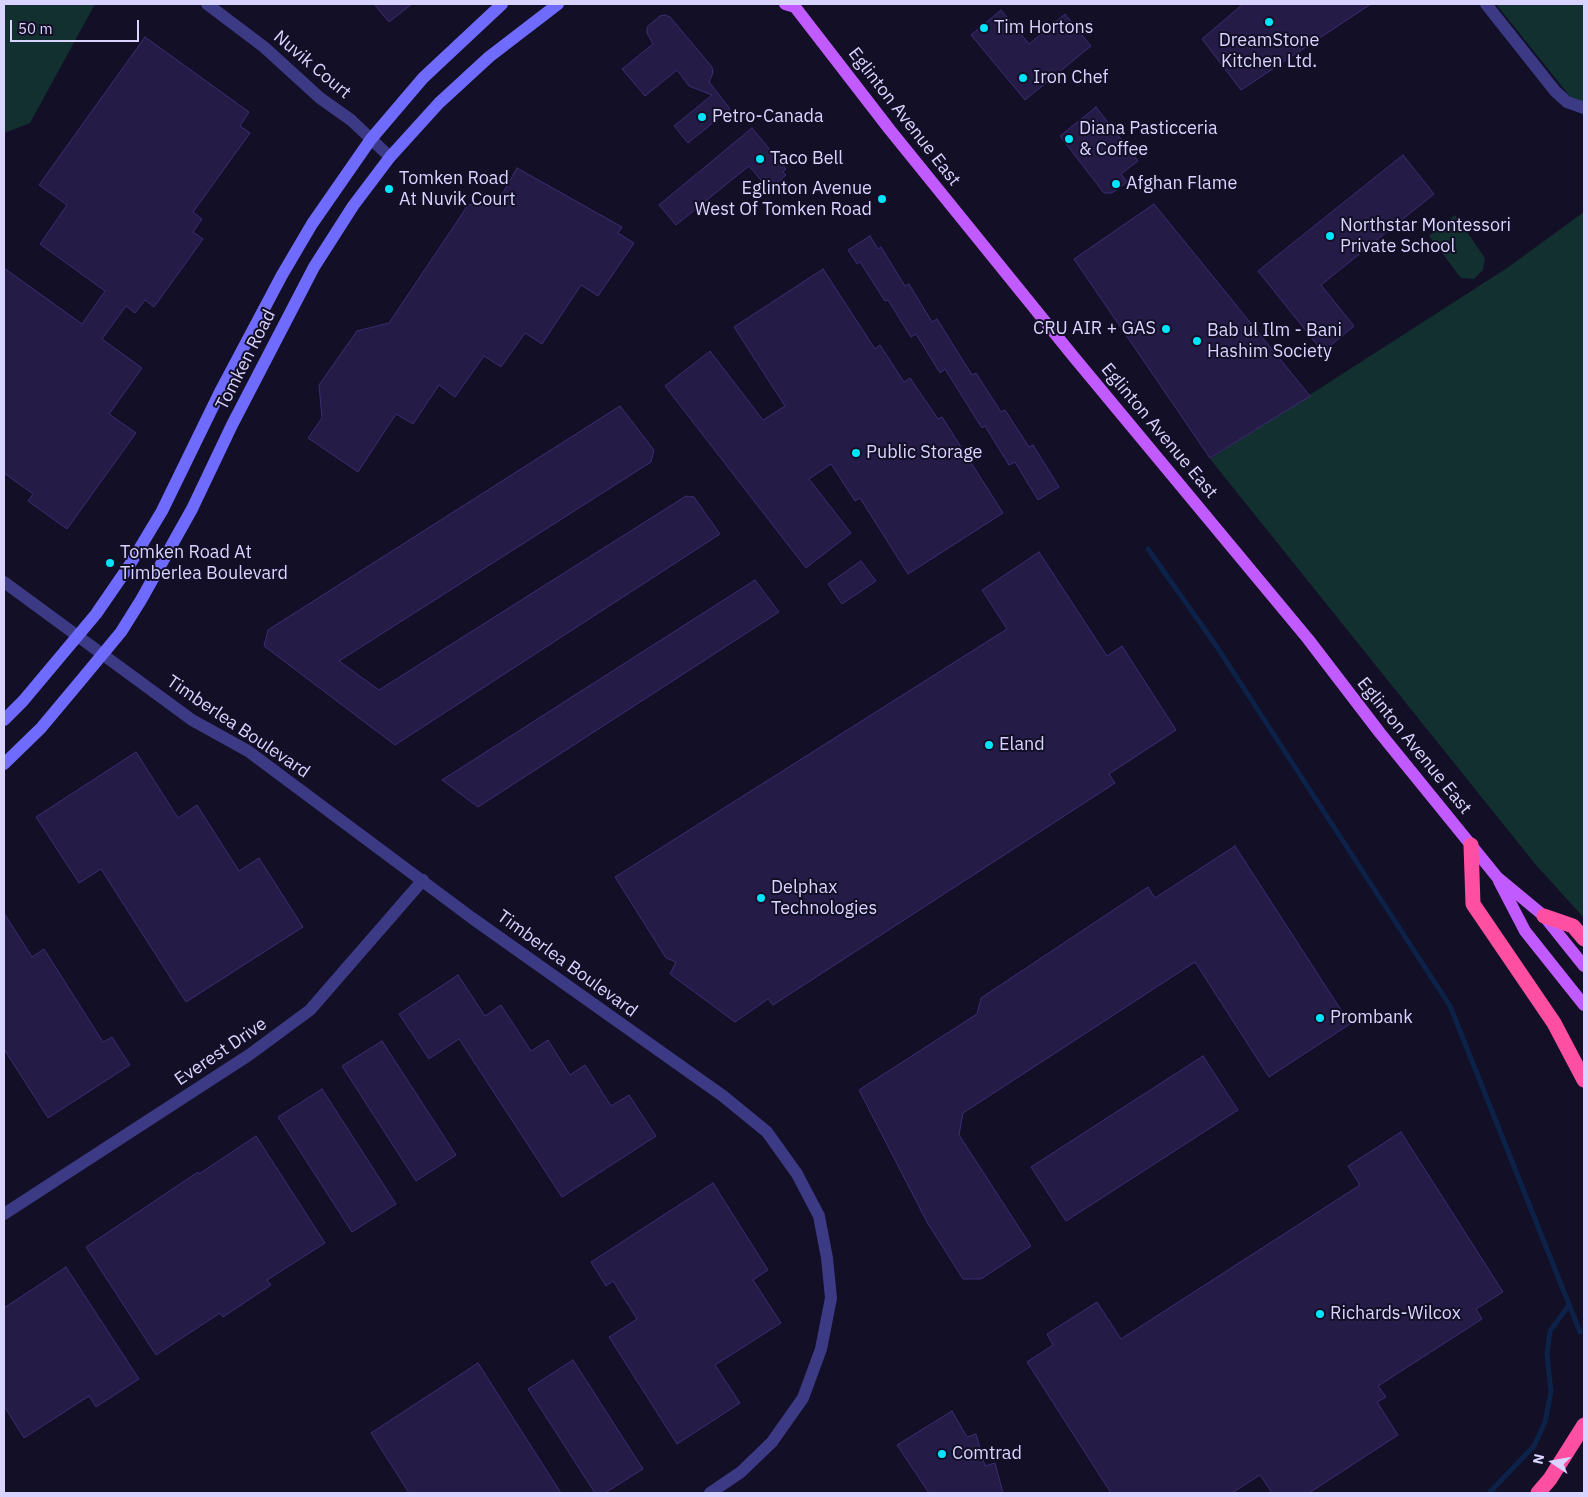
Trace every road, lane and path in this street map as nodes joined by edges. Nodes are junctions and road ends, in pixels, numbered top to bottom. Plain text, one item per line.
1 (207, 4) edge
2 (502, 4) edge
3 (558, 4) edge
4 (1486, 4) edge
5 (792, 5) edge
6 (1584, 108) edge
7 (370, 139) junction
8 (390, 157) junction
9 (4, 582) edge
10 (78, 635) junction
11 (104, 654) junction
12 (4, 720) edge
13 (4, 764) edge
14 (1471, 845) junction
15 (1497, 877) junction
16 (424, 880) junction
17 (1544, 916) junction
18 (1584, 939) edge
19 (1584, 966) edge
20 (1584, 1005) edge
21 (1584, 1080) edge
22 (4, 1214) edge
23 (1584, 1425) edge
24 (710, 1493) edge
25 (1538, 1493) edge

1 - 7 street, Nuvik Court
2 - 7 main road, Tomken Road
3 - 8 main road, Tomken Road
4 - 6 street
5 - 14 main road, Eglinton Avenue East
7 - 8 street, Nuvik Court
7 - 10 main road, Tomken Road
8 - 11 main road, Tomken Road
9 - 10 street, Timberlea Boulevard
10 - 11 street, Timberlea Boulevard
10 - 12 main road, Tomken Road
11 - 13 main road, Tomken Road
11 - 16 street, Timberlea Boulevard
14 - 15 main road, Eglinton Avenue East
14 - 21 highway
15 - 17 main road, Eglinton Avenue East
15 - 20 main road, Eglinton Avenue East
16 - 22 street, Everest Drive
16 - 24 street, Timberlea Boulevard
17 - 18 highway
17 - 19 main road, Eglinton Avenue East
23 - 25 highway

